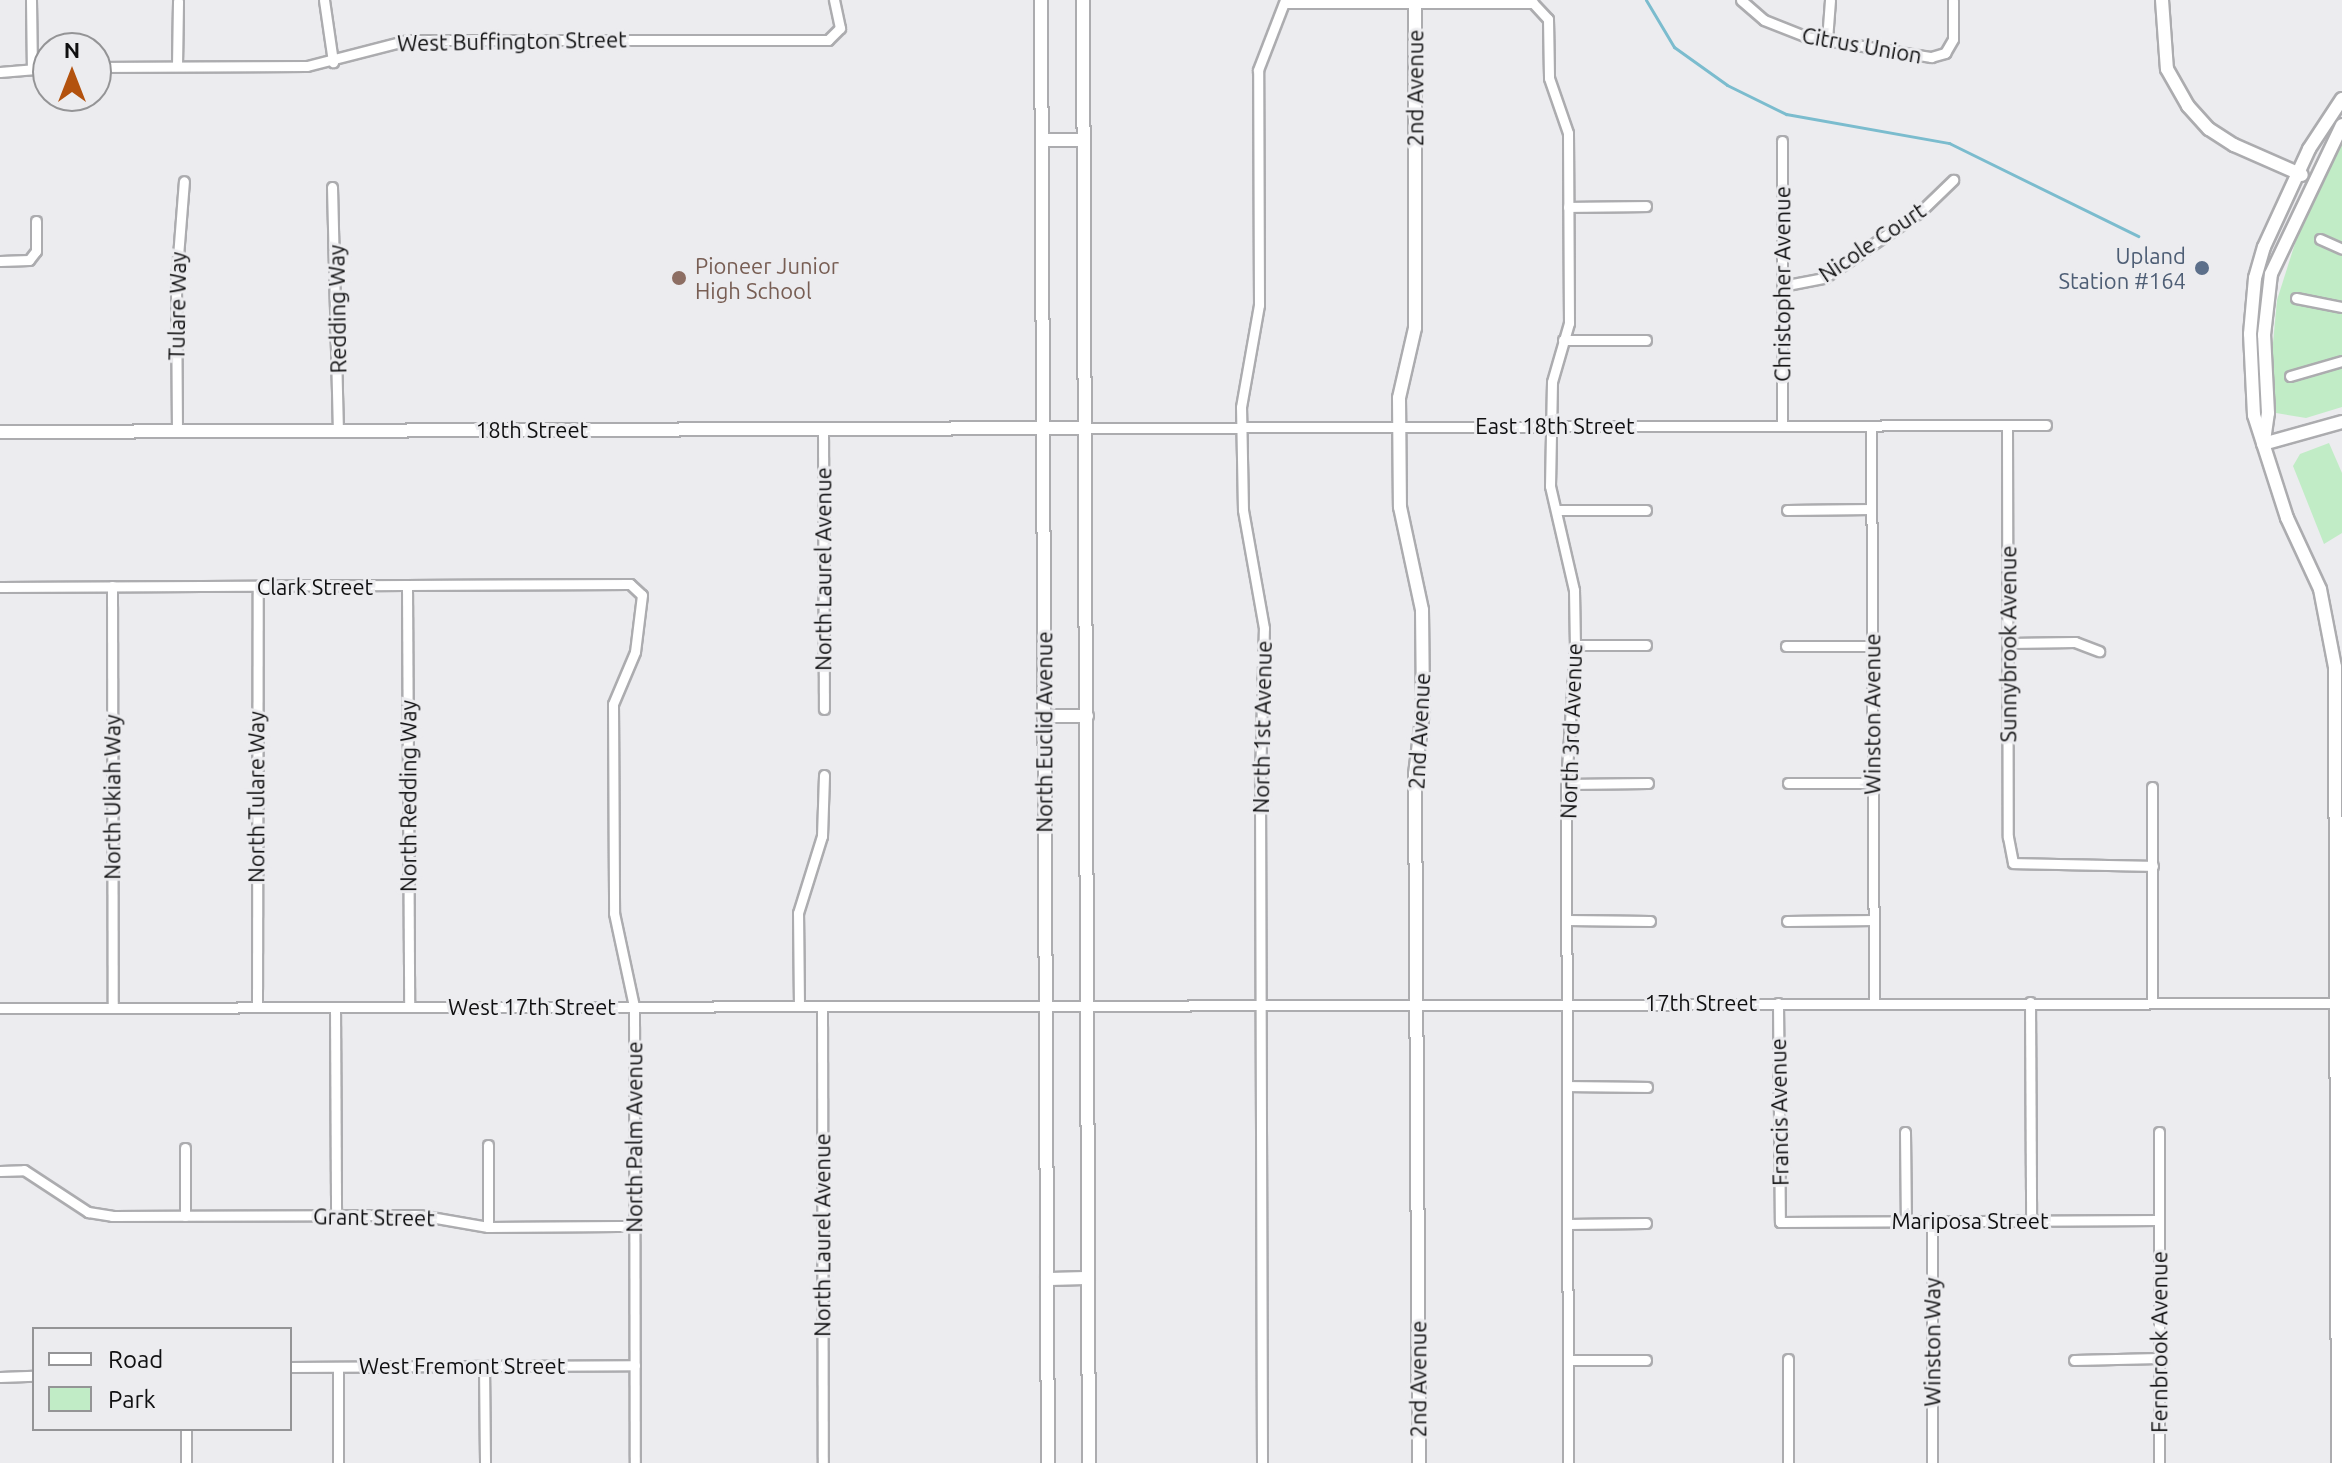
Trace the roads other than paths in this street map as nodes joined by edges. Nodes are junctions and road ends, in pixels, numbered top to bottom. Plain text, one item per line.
1 (31, 0) edge
2 (324, 0) edge
3 (834, 0) edge
4 (1041, 0) edge
5 (1083, 0) edge
6 (1741, 0) edge
7 (1830, 0) edge
8 (1953, 0) edge
9 (2162, 0) edge
10 (178, 1) edge
11 (1285, 2) edge
12 (1415, 4) junction
13 (1827, 40) junction
14 (333, 62) junction
15 (177, 66) junction
16 (112, 67) edge
17 (32, 68) joint
18 (0, 72) edge
19 (2342, 99) edge
20 (2342, 125) edge
21 (1042, 140) junction
22 (1084, 140) junction
23 (1782, 141) dead end
24 (2298, 173) junction
25 (2312, 179) junction
26 (1953, 180) dead end
27 (184, 181) dead end
28 (332, 187) dead end
29 (1646, 206) dead end
30 (1568, 207) junction
31 (36, 221) dead end
32 (2320, 239) dead end
33 (2342, 249) edge
34 (0, 261) edge
35 (1782, 286) junction
36 (2296, 298) dead end
37 (2342, 307) edge
38 (1563, 340) junction
39 (1646, 340) dead end
40 (2342, 361) edge
41 (2290, 376) dead end
42 (2342, 422) edge
43 (2007, 425) junction
44 (2046, 425) dead end
45 (1550, 426) junction
46 (1782, 426) junction
47 (1871, 426) junction
48 (1399, 427) junction
49 (1042, 428) junction
50 (1064, 428) joint
51 (1086, 428) junction
52 (1242, 428) junction
53 (823, 429) junction
54 (177, 431) junction
55 (338, 431) junction
56 (0, 432) edge
57 (2263, 444) junction
58 (1871, 509) junction
59 (1556, 510) junction
60 (1646, 510) dead end
61 (1787, 510) dead end
62 (630, 584) joint
63 (112, 586) junction
64 (407, 586) junction
65 (0, 587) edge
66 (258, 587) junction
67 (2009, 643) junction
68 (1575, 645) junction
69 (1646, 645) dead end
70 (1786, 646) dead end
71 (1872, 646) junction
72 (2099, 651) dead end
73 (824, 709) dead end
74 (1044, 716) junction
75 (1087, 716) junction
76 (824, 775) dead end
77 (1648, 783) dead end
78 (1788, 783) dead end
79 (1873, 783) junction
80 (1566, 784) junction
81 (2152, 787) dead end
82 (2339, 838) edge
83 (2153, 866) junction
84 (1568, 920) junction
85 (1874, 920) junction
86 (1650, 921) dead end
87 (1787, 921) dead end
88 (1874, 1002) junction
89 (2030, 1002) junction
90 (2152, 1002) junction
91 (1418, 1003) junction
92 (1568, 1003) junction
93 (1778, 1003) junction
94 (2337, 1003) junction
95 (1045, 1004) junction
96 (1065, 1004) joint
97 (1088, 1004) junction
98 (1260, 1004) junction
99 (634, 1006) junction
100 (799, 1006) junction
101 (822, 1006) junction
102 (257, 1007) junction
103 (335, 1007) junction
104 (409, 1007) junction
105 (0, 1008) edge
106 (113, 1008) junction
107 (1568, 1086) junction
108 (1647, 1087) dead end
109 (1905, 1132) dead end
110 (2159, 1132) dead end
111 (488, 1145) dead end
112 (185, 1148) dead end
113 (0, 1171) edge
114 (336, 1215) junction
115 (185, 1216) junction
116 (2159, 1220) junction
117 (1906, 1221) junction
118 (1932, 1221) junction
119 (2031, 1221) junction
120 (1780, 1222) joint
121 (1646, 1223) dead end
122 (1568, 1224) junction
123 (634, 1226) junction
124 (488, 1227) junction
125 (1088, 1278) junction
126 (1047, 1279) junction
127 (2159, 1358) junction
128 (1788, 1359) dead end
129 (1568, 1360) junction
130 (1646, 1360) dead end
131 (2074, 1360) dead end
132 (635, 1365) junction
133 (484, 1366) junction
134 (292, 1367) edge
135 (338, 1367) junction
136 (32, 1376) edge
137 (0, 1377) edge
138 (186, 1431) edge
139 (186, 1463) edge
140 (338, 1463) edge
141 (485, 1463) edge
142 (635, 1463) edge
143 (823, 1463) edge
144 (1048, 1463) edge
145 (1089, 1463) edge
146 (1262, 1463) edge
147 (1419, 1463) edge
148 (1568, 1463) edge
149 (1788, 1463) edge
150 (1932, 1463) edge
151 (2159, 1463) edge
152 (2338, 1463) edge

1 - 17 street
2 - 14 street
3 - 14 street, West Buffington Street
4 - 21 main road, North Euclid Avenue
5 - 22 main road, North Euclid Avenue
6 - 13 street, Citrus Union
7 - 13 street
8 - 13 street, Citrus Union
9 - 24 main road
10 - 15 street
11 - 12 street
11 - 52 street, North 1st Avenue
12 - 30 street, North 3rd Avenue
12 - 48 main road, 2nd Avenue
14 - 15 street, West Buffington Street
15 - 16 street, West Buffington Street
17 - 18 street
19 - 24 main road
20 - 25 main road
21 - 22 main road
21 - 49 main road, North Euclid Avenue
22 - 51 main road, North Euclid Avenue
23 - 35 street, Christopher Avenue
24 - 25 main road
24 - 57 main road
25 - 57 main road
26 - 35 street, Nicole Court
27 - 54 street, Tulare Way
28 - 55 street, Redding Way
29 - 30 street
30 - 38 street, North 3rd Avenue
31 - 34 street
32 - 33 street
35 - 46 street, Christopher Avenue
36 - 37 street
38 - 39 street
38 - 45 street, North 3rd Avenue
40 - 41 street
42 - 57 main road
43 - 44 street, East 18th Street
43 - 47 street, East 18th Street
43 - 67 street, Sunnybrook Avenue
45 - 46 street, East 18th Street
45 - 48 street, East 18th Street
45 - 59 street, North 3rd Avenue
46 - 47 street, East 18th Street
47 - 58 street, Winston Avenue
48 - 52 street, East 18th Street
48 - 91 main road, 2nd Avenue
49 - 50 main road, 18th Street
49 - 53 main road, 18th Street
49 - 74 main road, North Euclid Avenue
50 - 51 main road, East 18th Street
51 - 52 street, East 18th Street
51 - 75 main road, North Euclid Avenue
52 - 98 street, North 1st Avenue
53 - 55 main road, 18th Street
53 - 73 street, North Laurel Avenue
54 - 55 main road, 18th Street
54 - 56 main road, 18th Street
57 - 82 main road
58 - 61 street
58 - 71 street, Winston Avenue
59 - 60 street
59 - 68 street, North 3rd Avenue
62 - 64 street, Clark Street
62 - 99 street, North Palm Avenue
63 - 65 street, Clark Street
63 - 66 street, Clark Street
63 - 106 street, North Ukiah Way
64 - 66 street, Clark Street
64 - 104 street, North Redding Way
66 - 102 street, North Tulare Way
67 - 72 street
67 - 83 street, Sunnybrook Avenue
68 - 69 street
68 - 80 street, North 3rd Avenue
70 - 71 street
71 - 79 street, Winston Avenue
74 - 75 main road
74 - 95 main road, North Euclid Avenue
75 - 97 main road, North Euclid Avenue
76 - 100 street
77 - 80 street
78 - 79 street
79 - 85 street, Winston Avenue
80 - 84 street, North 3rd Avenue
81 - 83 street
82 - 94 main road
83 - 90 street
84 - 86 street
84 - 92 street, North 3rd Avenue
85 - 87 street
85 - 88 street, Winston Avenue
88 - 89 street, 17th Street
88 - 93 street, 17th Street
89 - 90 street, 17th Street
89 - 119 street
90 - 94 street, 17th Street
91 - 92 street, 17th Street
91 - 98 street, 17th Street
91 - 147 main road, 2nd Avenue
92 - 93 street, 17th Street
92 - 107 street, North 3rd Avenue
93 - 120 street, Francis Avenue
94 - 152 main road
95 - 96 street, West 17th Street
95 - 101 street, West 17th Street
95 - 126 main road, North Euclid Avenue
96 - 97 street, 17th Street
97 - 98 street, 17th Street
97 - 125 main road, North Euclid Avenue
98 - 146 street, North 1st Avenue
99 - 100 street, West 17th Street
99 - 104 street, West 17th Street
99 - 123 street, North Palm Avenue
100 - 101 street, West 17th Street
101 - 143 street, North Laurel Avenue
102 - 103 street, West 17th Street
102 - 106 street, West 17th Street
103 - 104 street, West 17th Street
103 - 114 street
105 - 106 street, West 17th Street
107 - 108 street
107 - 122 street, North 3rd Avenue
109 - 117 street
110 - 116 street, Fernbrook Avenue
111 - 124 street
112 - 115 street
113 - 115 street, Grant Street
114 - 115 street, Grant Street
114 - 124 street, Grant Street
116 - 119 street, Mariposa Street
116 - 127 street, Fernbrook Avenue
117 - 118 street, Mariposa Street
117 - 120 street, Mariposa Street
118 - 119 street, Mariposa Street
118 - 150 street, Winston Way
121 - 122 street
122 - 129 street, North 3rd Avenue
123 - 124 street, Grant Street
123 - 132 street, North Palm Avenue
125 - 126 main road
125 - 145 main road, North Euclid Avenue
126 - 144 main road, North Euclid Avenue
127 - 131 street
127 - 151 street, Fernbrook Avenue
128 - 149 street
129 - 130 street
129 - 148 street, North 3rd Avenue
132 - 133 street, West Fremont Street
132 - 142 street, North Palm Avenue
133 - 135 street, West Fremont Street
133 - 141 street
134 - 135 street, West Fremont Street
135 - 140 street
136 - 137 street
138 - 139 street

